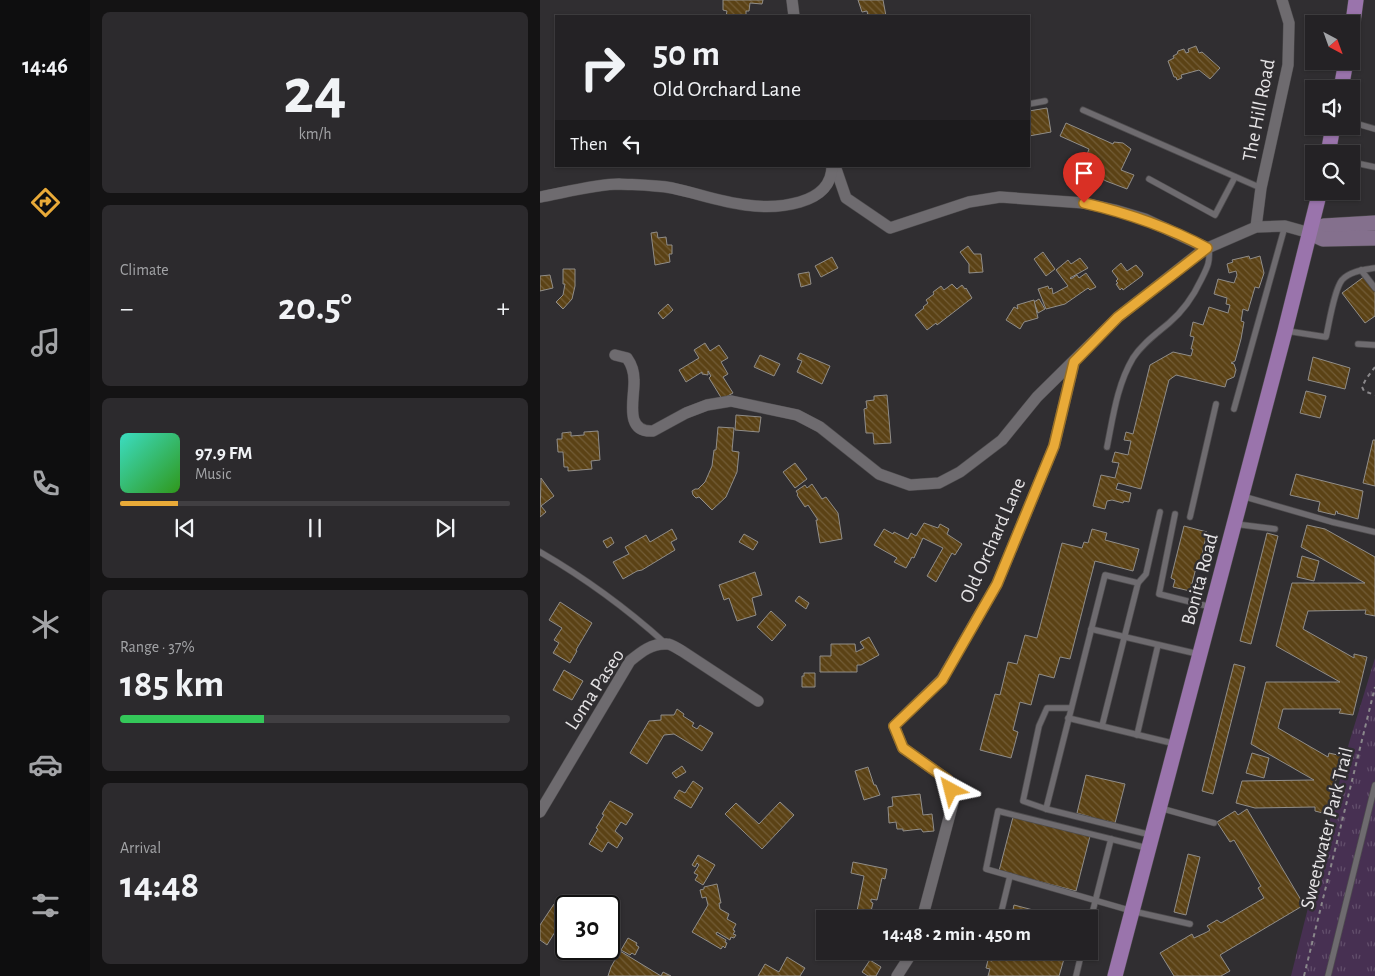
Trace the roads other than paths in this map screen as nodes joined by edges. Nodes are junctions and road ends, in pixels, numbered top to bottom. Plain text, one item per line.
1 (792, 0) edge
2 (1282, 0) edge
3 (1356, 0) edge
4 (794, 15) edge
5 (1354, 15) edge
6 (1045, 101) dead end
7 (1030, 104) edge
8 (1083, 110) dead end
9 (1360, 125) edge
10 (1375, 129) edge
11 (1360, 164) edge
12 (1375, 166) edge
13 (833, 167) edge
14 (833, 167) edge
15 (1235, 177) junction
16 (1149, 179) dead end
17 (1261, 188) junction
18 (540, 197) edge
19 (1318, 200) edge
20 (1375, 224) edge
21 (1284, 226) junction
22 (1256, 227) junction
23 (1310, 233) junction
24 (1375, 238) edge
25 (1208, 248) junction
26 (1375, 268) edge
27 (1361, 270) junction
28 (1375, 288) edge
29 (1285, 331) junction
30 (1358, 344) dead end
31 (1375, 345) edge
32 (615, 355) dead end
33 (1074, 362) junction
34 (1216, 404) dead end
35 (1234, 409) dead end
36 (1107, 447) dead end
37 (1242, 496) junction
38 (1160, 512) dead end
39 (1175, 514) dead end
40 (1190, 517) dead end
41 (1234, 524) junction
42 (1275, 529) dead end
43 (1375, 532) edge
44 (540, 552) edge
45 (1138, 583) junction
46 (1212, 607) junction
47 (1091, 629) junction
48 (1123, 636) junction
49 (666, 644) junction
50 (1158, 644) junction
51 (1200, 654) junction
52 (758, 701) dead end
53 (1071, 708) junction
54 (1068, 718) junction
55 (1102, 726) junction
56 (1137, 734) junction
57 (1176, 744) junction
58 (1375, 785) edge
59 (1046, 808) junction
60 (1160, 808) junction
61 (540, 812) edge
62 (1214, 823) dead end
63 (1111, 839) junction
64 (1151, 842) junction
65 (1010, 876) junction
66 (1096, 900) junction
67 (924, 910) edge
68 (1002, 910) edge
69 (1093, 910) edge
70 (1132, 911) junction
71 (1190, 924) dead end
72 (907, 960) edge
73 (1080, 960) edge
74 (1118, 974) edge
75 (897, 976) edge
76 (1076, 976) edge
77 (1328, 976) edge

1 - 4 street
2 - 17 street, The Hill Road
3 - 5 main road
6 - 7 lane
8 - 15 lane
9 - 10 lane
11 - 12 lane
13 - 18 street
14 - 25 street
15 - 16 lane
15 - 17 lane
17 - 22 street, The Hill Road
19 - 23 main road, Bonita Road
20 - 23 main road
21 - 22 street
21 - 23 street
21 - 35 lane
22 - 25 street
23 - 24 main road
23 - 29 main road, Bonita Road
25 - 33 street
25 - 36 lane
26 - 27 lane
27 - 28 lane
27 - 29 lane
29 - 37 main road, Bonita Road
30 - 31 lane
32 - 33 street
33 - 67 street, Old Orchard Lane
34 - 40 lane
37 - 41 main road, Bonita Road
37 - 43 lane
38 - 45 lane
39 - 46 lane
41 - 42 lane
41 - 46 main road, Bonita Road
44 - 49 lane
45 - 47 lane
45 - 48 lane
46 - 51 main road, Bonita Road
47 - 48 lane
47 - 53 lane
48 - 50 lane
48 - 55 lane
49 - 52 street
49 - 61 street, Loma Paseo
50 - 51 lane
50 - 56 lane
51 - 57 main road, Bonita Road
53 - 54 lane
53 - 59 lane
54 - 55 lane
54 - 59 lane
55 - 56 lane
56 - 57 lane
57 - 60 main road, Bonita Road
58 - 77 lane
59 - 64 lane
60 - 62 lane
60 - 64 main road, Bonita Road
63 - 64 lane
63 - 65 lane
63 - 66 lane
64 - 70 main road, Bonita Road
65 - 66 lane
65 - 68 lane
66 - 69 lane
66 - 70 lane
70 - 71 lane
70 - 74 main road, Bonita Road
72 - 75 street
73 - 76 lane

